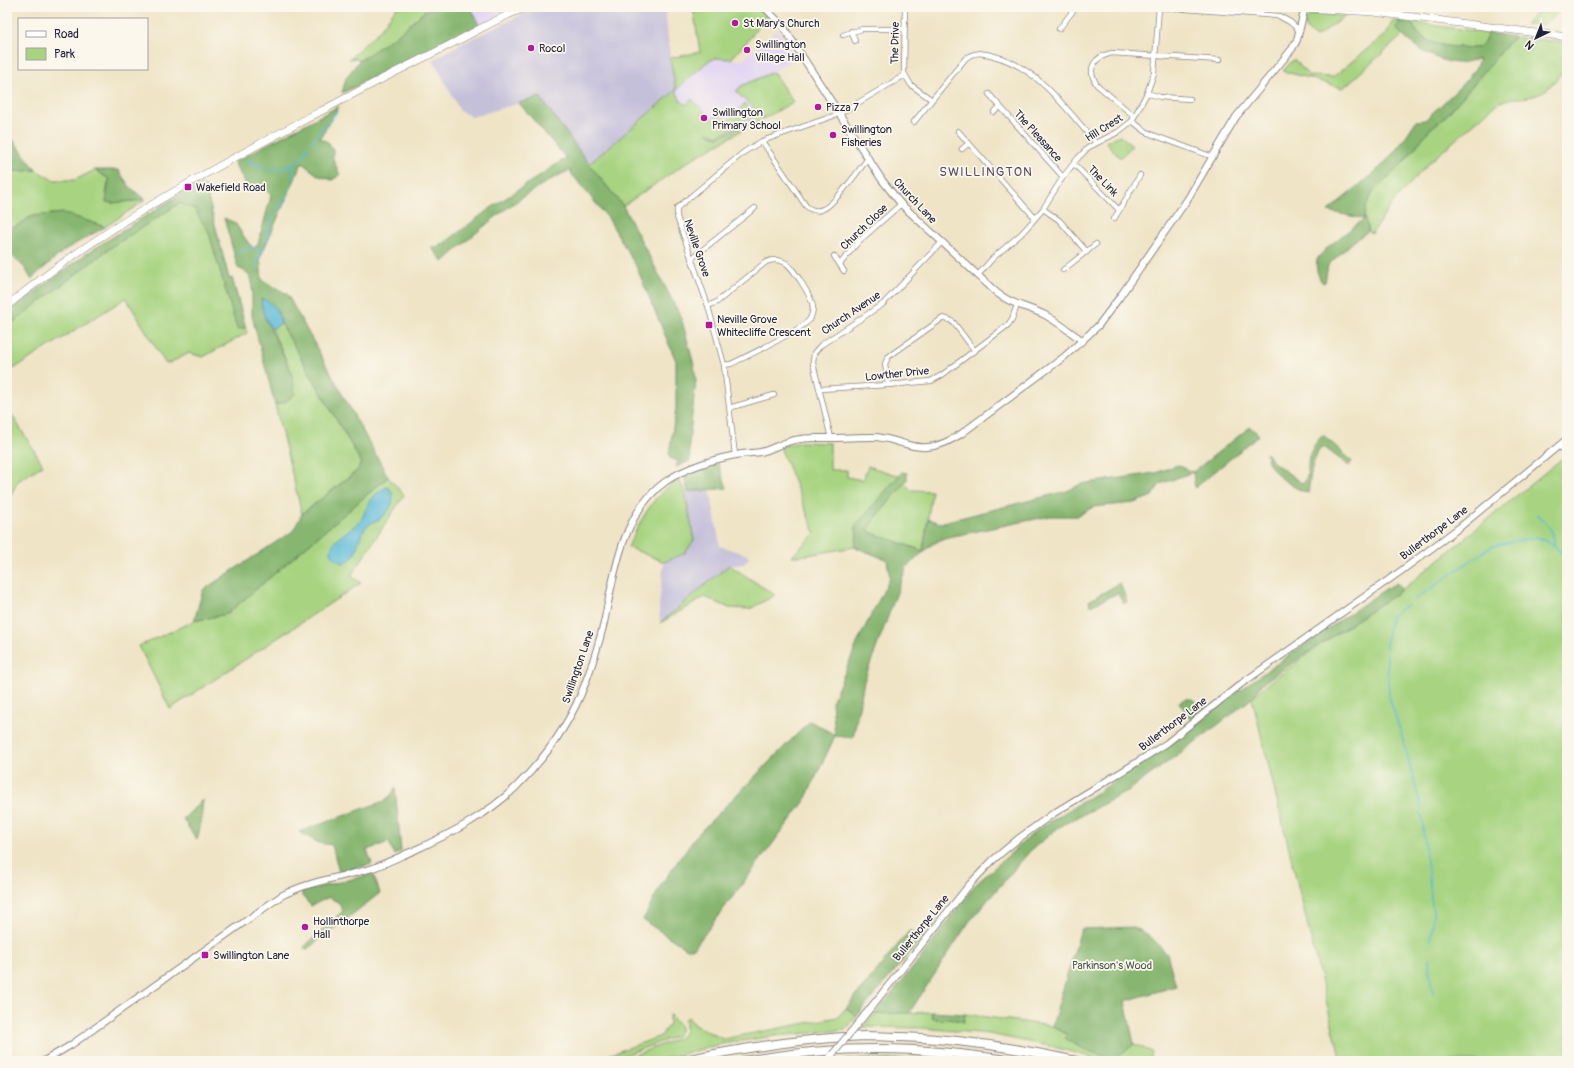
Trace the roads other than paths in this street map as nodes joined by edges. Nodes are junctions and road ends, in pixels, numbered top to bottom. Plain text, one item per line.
1 (528, 7) edge
2 (764, 7) edge
3 (905, 7) edge
4 (1076, 7) edge
5 (1158, 7) edge
6 (1291, 7) edge
7 (1305, 8) edge
8 (904, 29) junction
9 (1059, 29) dead end
10 (851, 31) junction
11 (1300, 31) junction
12 (843, 35) dead end
13 (1567, 37) edge
14 (855, 41) dead end
15 (1155, 56) junction
16 (1220, 60) dead end
17 (905, 75) junction
18 (1147, 93) junction
19 (989, 94) dead end
20 (1190, 99) dead end
21 (932, 100) junction
22 (1000, 107) junction
23 (994, 112) dead end
24 (839, 114) junction
25 (1133, 119) junction
26 (914, 122) dead end
27 (958, 131) dead end
28 (762, 141) junction
29 (969, 143) junction
30 (1096, 143) junction
31 (962, 149) dead end
32 (1213, 157) junction
33 (868, 158) junction
34 (1074, 164) junction
35 (1140, 175) dead end
36 (1063, 177) junction
37 (901, 204) junction
38 (755, 208) dead end
39 (1043, 209) junction
40 (1120, 210) junction
41 (1035, 218) junction
42 (1114, 219) dead end
43 (942, 242) junction
44 (1096, 244) dead end
45 (1087, 252) junction
46 (834, 256) dead end
47 (691, 259) junction
48 (840, 264) junction
49 (1063, 270) dead end
50 (844, 271) dead end
51 (978, 275) junction
52 (1017, 305) junction
53 (7, 306) edge
54 (708, 306) junction
55 (1083, 341) junction
56 (975, 351) junction
57 (724, 365) junction
58 (888, 385) junction
59 (820, 389) junction
60 (774, 395) dead end
61 (729, 408) junction
62 (830, 438) junction
63 (1567, 439) edge
64 (1559, 446) junction
65 (1567, 451) edge
66 (735, 455) junction
67 (44, 1061) edge
68 (680, 1061) edge
69 (744, 1061) edge
70 (827, 1061) edge
71 (1013, 1061) edge
72 (1076, 1061) edge

1 - 53 main road
2 - 24 street, Church Lane
3 - 8 street, The Drive
4 - 9 street
5 - 11 street
5 - 15 street, Hill Crest
6 - 7 main road
7 - 11 street, Swillington Lane
7 - 13 main road
8 - 10 street
8 - 17 street, The Drive
10 - 12 street
10 - 14 street
11 - 32 street, Swillington Lane
15 - 16 street
15 - 18 street, Hill Crest
15 - 25 street
17 - 21 street
17 - 24 street, The Drive
18 - 20 street
18 - 25 street, Hill Crest
19 - 22 street, The Pleasance
21 - 26 street
21 - 30 street
22 - 23 street, The Pleasance
22 - 36 street, The Pleasance
24 - 28 street, Neville Grove
24 - 33 street, Church Lane
25 - 30 street, Hill Crest
25 - 32 street
27 - 29 street
28 - 33 street
28 - 47 street, Neville Grove
29 - 31 street
29 - 41 street
30 - 34 street, Hill Crest
32 - 55 street, Swillington Lane
33 - 37 street, Church Lane
34 - 36 street, Hill Crest
34 - 40 street, The Link
35 - 40 street, The Link
36 - 39 street, Hill Crest
37 - 43 street, Church Lane
37 - 48 street, Church Close
38 - 47 street
39 - 41 street, Hill Crest
39 - 45 street
40 - 42 street, The Link
41 - 51 street, Hill Crest
43 - 51 street, Church Lane
43 - 59 street, Church Avenue
44 - 45 street
45 - 49 street
46 - 48 street, Church Close
47 - 54 street, Neville Grove
48 - 50 street, Church Close
51 - 52 street, Church Lane
52 - 55 street, Church Lane
52 - 56 street, Lowther Drive
54 - 57 street, Neville Grove
54 - 57 street
55 - 62 street, Swillington Lane
56 - 58 street, Lowther Drive
56 - 58 street
57 - 61 street, Neville Grove
58 - 59 street, Lowther Drive
59 - 62 street, Church Avenue
60 - 61 street
61 - 66 street, Neville Grove
62 - 66 street, Swillington Lane
63 - 64 street, Bullerthorpe Lane
64 - 65 street
64 - 70 street, Bullerthorpe Lane, bridge
66 - 67 street, Swillington Lane
68 - 72 highway
69 - 71 highway

